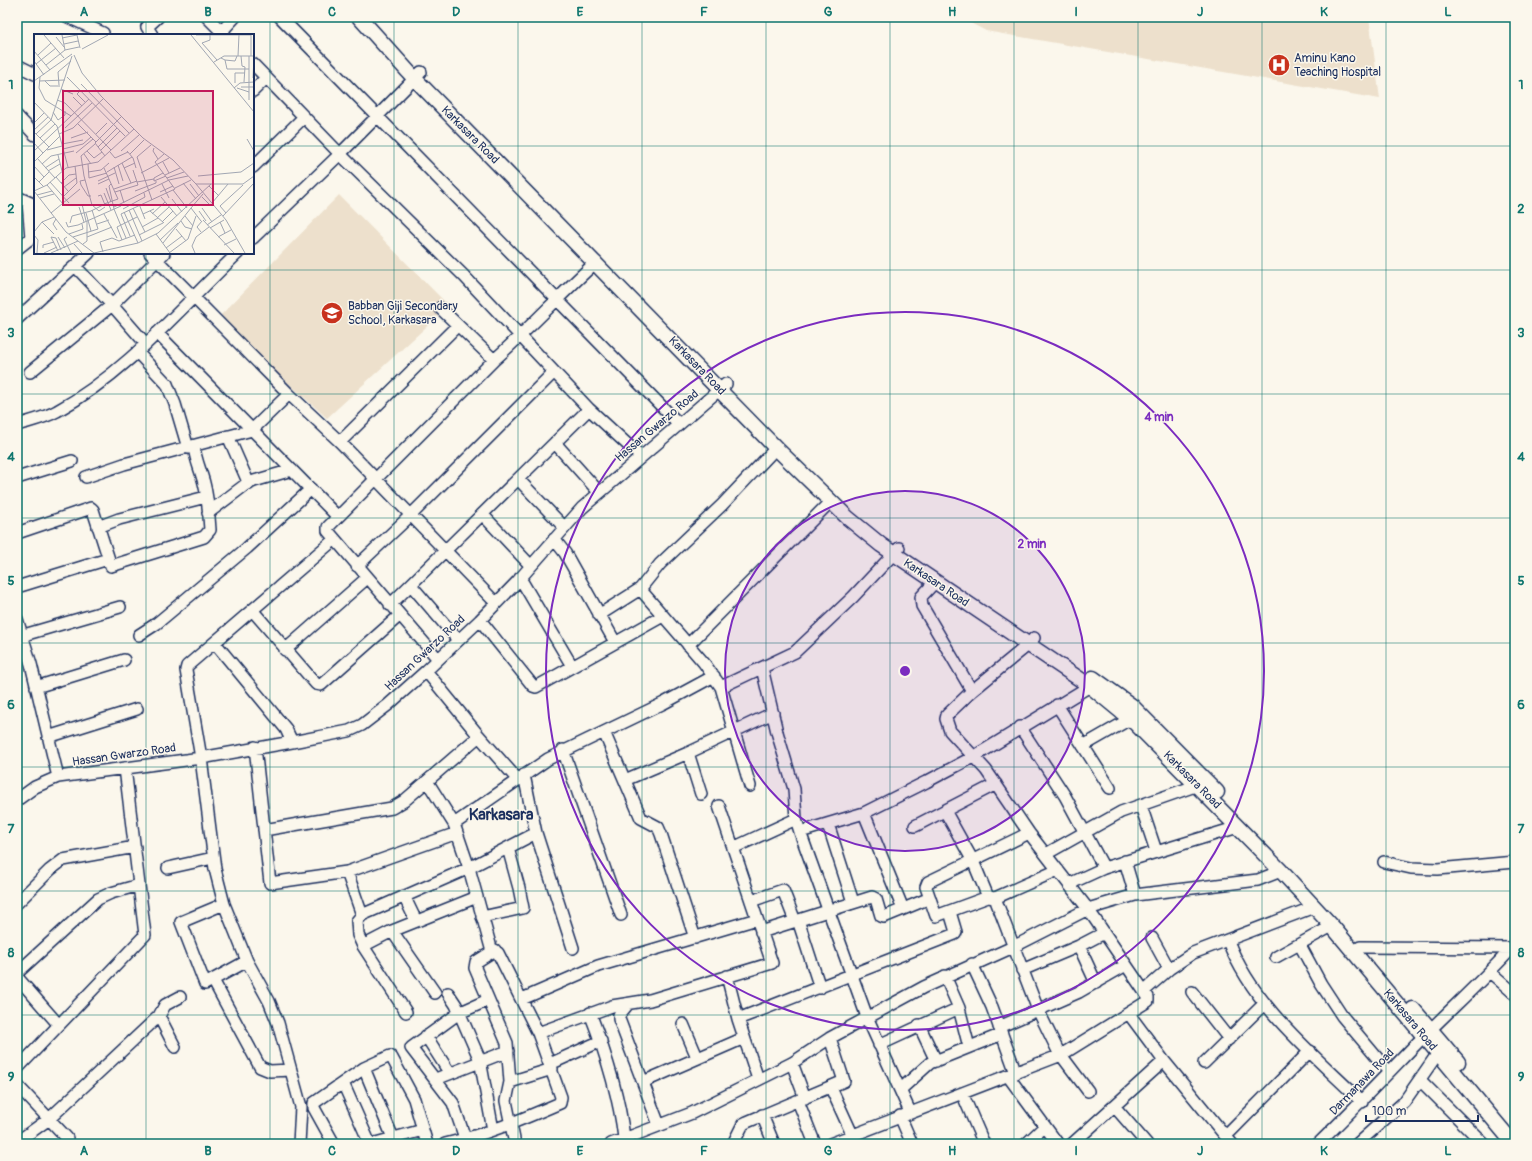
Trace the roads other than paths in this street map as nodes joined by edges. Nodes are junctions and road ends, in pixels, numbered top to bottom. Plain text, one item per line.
1 (68, 17) edge
2 (158, 17) edge
3 (207, 17) edge
4 (235, 17) edge
5 (280, 17) edge
6 (359, 17) edge
7 (371, 17) edge
8 (103, 33) dead end
9 (223, 33) edge
10 (151, 34) edge
11 (17, 65) edge
12 (254, 65) edge
13 (34, 74) edge
14 (417, 75) junction
15 (266, 78) junction
16 (254, 90) edge
17 (17, 116) edge
18 (377, 116) junction
19 (304, 118) junction
20 (34, 134) edge
21 (340, 154) junction
22 (254, 166) edge
23 (17, 197) edge
24 (32, 204) edge
25 (254, 237) edge
26 (17, 249) edge
27 (237, 254) edge
28 (84, 255) edge
29 (157, 255) edge
30 (596, 262) junction
31 (75, 266) junction
32 (193, 296) junction
33 (557, 299) junction
34 (112, 305) junction
35 (440, 308) dead end
36 (17, 319) edge
37 (458, 325) junction
38 (157, 333) junction
39 (522, 336) junction
40 (146, 344) junction
41 (137, 352) junction
42 (494, 360) junction
43 (30, 372) dead end
44 (554, 372) junction
45 (723, 387) junction
46 (289, 394) junction
47 (589, 409) junction
48 (679, 424) junction
49 (17, 425) edge
50 (252, 430) junction
51 (228, 436) junction
52 (340, 442) junction
53 (555, 443) junction
54 (191, 447) junction
55 (776, 448) junction
56 (640, 456) junction
57 (72, 461) dead end
58 (292, 470) junction
59 (86, 477) dead end
60 (17, 478) edge
61 (375, 479) junction
62 (518, 479) junction
63 (249, 484) junction
64 (311, 490) junction
65 (600, 492) junction
66 (206, 497) junction
67 (830, 502) junction
68 (208, 513) junction
69 (483, 515) junction
70 (410, 516) junction
71 (338, 517) junction
72 (98, 527) junction
73 (564, 528) junction
74 (17, 533) edge
75 (335, 539) junction
76 (554, 539) junction
77 (896, 551) junction
78 (446, 552) junction
79 (108, 559) junction
80 (358, 566) junction
81 (531, 566) junction
82 (367, 578) junction
83 (520, 578) junction
84 (935, 582) junction
85 (411, 585) junction
86 (17, 587) edge
87 (640, 589) junction
88 (496, 603) junction
89 (390, 605) junction
90 (120, 607) dead end
91 (253, 611) junction
92 (600, 615) junction
93 (399, 616) junction
94 (663, 616) junction
95 (17, 619) edge
96 (480, 620) junction
97 (139, 635) dead end
98 (20, 637) edge
99 (458, 640) junction
100 (1031, 641) junction
101 (614, 642) junction
102 (215, 643) junction
103 (688, 645) junction
104 (285, 650) junction
105 (1051, 654) junction
106 (438, 659) junction
107 (124, 660) dead end
108 (572, 666) junction
109 (762, 668) junction
110 (426, 671) junction
111 (714, 676) junction
112 (1090, 686) junction
113 (36, 687) junction
114 (721, 687) junction
115 (972, 690) junction
116 (1057, 705) junction
117 (137, 709) dead end
118 (773, 713) junction
119 (1130, 719) junction
120 (1020, 727) junction
121 (734, 730) junction
122 (604, 732) junction
123 (478, 736) junction
124 (48, 737) junction
125 (292, 742) junction
126 (1083, 746) junction
127 (255, 747) junction
128 (563, 750) junction
129 (688, 753) junction
130 (975, 756) junction
131 (200, 758) junction
132 (125, 768) junction
133 (521, 777) junction
134 (58, 778) junction
135 (625, 780) junction
136 (427, 781) junction
137 (996, 784) junction
138 (1198, 785) junction
139 (750, 786) dead end
140 (1110, 788) dead end
141 (701, 794) dead end
142 (17, 800) edge
143 (719, 806) dead end
144 (1141, 806) junction
145 (945, 810) junction
146 (864, 813) junction
147 (796, 819) junction
148 (828, 824) junction
149 (915, 826) dead end
150 (1238, 826) junction
151 (456, 828) junction
152 (264, 830) junction
153 (1084, 831) junction
154 (800, 832) junction
155 (1029, 833) junction
156 (536, 834) junction
157 (135, 847) junction
158 (508, 848) junction
159 (733, 848) junction
160 (1156, 851) junction
161 (1046, 854) junction
162 (213, 858) junction
163 (973, 861) junction
164 (1126, 861) junction
165 (1384, 862) dead end
166 (1515, 862) edge
167 (168, 868) dead end
168 (469, 868) junction
169 (1104, 868) junction
170 (1058, 870) junction
171 (1281, 871) junction
172 (348, 872) junction
173 (1069, 884) junction
174 (139, 885) junction
175 (1135, 895) junction
176 (404, 896) junction
177 (477, 897) junction
178 (930, 898) junction
179 (992, 898) junction
180 (751, 901) junction
181 (17, 902) edge
182 (853, 902) junction
183 (224, 904) junction
184 (1314, 908) junction
185 (903, 909) junction
186 (1088, 909) junction
187 (829, 911) junction
188 (950, 912) junction
189 (362, 915) junction
190 (621, 915) dead end
191 (482, 917) junction
192 (757, 918) junction
193 (416, 921) junction
194 (797, 921) junction
195 (1332, 926) junction
196 (392, 931) junction
197 (761, 932) junction
198 (1104, 933) junction
199 (695, 938) junction
200 (1152, 938) dead end
201 (1228, 941) junction
202 (1300, 945) junction
203 (363, 946) junction
204 (491, 946) junction
205 (1079, 946) junction
206 (1013, 947) junction
207 (1360, 947) junction
208 (573, 948) dead end
209 (1513, 948) edge
210 (1276, 957) dead end
211 (247, 961) junction
212 (972, 964) junction
213 (1126, 965) junction
214 (1169, 969) junction
215 (1022, 970) junction
216 (1490, 972) junction
217 (17, 973) edge
218 (852, 975) junction
219 (726, 976) junction
220 (945, 976) junction
221 (17, 977) edge
222 (213, 980) junction
223 (1096, 983) junction
224 (820, 988) junction
225 (1144, 991) junction
226 (435, 992) dead end
227 (1192, 992) dead end
228 (448, 993) dead end
229 (1515, 994) edge
230 (180, 997) dead end
231 (522, 999) junction
232 (488, 1000) junction
233 (1265, 1003) junction
234 (628, 1004) junction
235 (959, 1008) junction
236 (1038, 1010) junction
237 (406, 1012) dead end
238 (459, 1013) junction
239 (590, 1013) junction
240 (1128, 1014) junction
241 (159, 1016) junction
242 (867, 1017) junction
243 (738, 1019) junction
244 (58, 1024) junction
245 (683, 1024) dead end
246 (919, 1025) junction
247 (1001, 1031) junction
248 (538, 1033) junction
249 (1427, 1033) junction
250 (426, 1036) junction
251 (744, 1038) junction
252 (830, 1038) junction
253 (1228, 1039) junction
254 (601, 1041) junction
255 (879, 1045) junction
256 (175, 1047) dead end
257 (969, 1047) junction
258 (508, 1051) junction
259 (1310, 1051) junction
260 (1438, 1053) junction
261 (1061, 1054) junction
262 (697, 1057) junction
263 (480, 1060) junction
264 (936, 1061) junction
265 (1164, 1061) junction
266 (792, 1063) junction
267 (1204, 1063) dead end
268 (551, 1066) junction
269 (364, 1068) junction
270 (17, 1069) edge
271 (291, 1070) junction
272 (449, 1072) junction
273 (1389, 1072) junction
274 (1012, 1074) junction
275 (436, 1079) junction
276 (758, 1079) junction
277 (1420, 1080) junction
278 (510, 1082) junction
279 (643, 1082) junction
280 (343, 1083) junction
281 (17, 1085) edge
282 (831, 1088) junction
283 (900, 1090) junction
284 (1088, 1091) dead end
285 (962, 1093) junction
286 (801, 1100) junction
287 (1362, 1102) junction
288 (1114, 1106) junction
289 (905, 1114) junction
290 (762, 1116) junction
291 (49, 1119) junction
292 (510, 1124) junction
293 (659, 1125) junction
294 (1044, 1126) junction
295 (423, 1130) junction
296 (493, 1130) junction
297 (1515, 1132) edge
298 (852, 1134) junction
299 (68, 1138) dead end
300 (393, 1138) junction
301 (624, 1138) junction
302 (1229, 1140) edge
303 (17, 1142) edge
304 (466, 1142) edge
305 (837, 1142) edge
306 (299, 1144) edge
307 (334, 1144) edge
308 (371, 1144) edge
309 (427, 1144) edge
310 (445, 1144) edge
311 (515, 1144) edge
312 (611, 1144) edge
313 (733, 1144) edge
314 (774, 1144) edge
315 (815, 1144) edge
316 (912, 1144) edge
317 (984, 1144) edge
318 (1026, 1144) edge
319 (1058, 1144) edge
320 (1072, 1144) edge
321 (1147, 1144) edge
322 (1318, 1144) edge
323 (1357, 1144) edge
324 (1484, 1144) edge
325 (1514, 1144) edge

1 - 8 street
2 - 10 street
3 - 9 street
4 - 9 street
5 - 18 street
6 - 14 main road, Karkasara Road
7 - 14 main road, Karkasara Road
11 - 13 street
12 - 15 street
14 - 18 street
14 - 30 main road, Karkasara Road
14 - 45 main road, Karkasara Road
15 - 16 street
15 - 19 street
17 - 20 street
18 - 21 street
18 - 33 street
19 - 21 street
19 - 22 street
21 - 25 street
21 - 39 street
23 - 24 street
24 - 26 street
27 - 32 street
28 - 31 street
29 - 32 street
29 - 34 street
30 - 33 street
30 - 45 main road, Karkasara Road
31 - 34 street
31 - 36 street
32 - 38 street
32 - 46 street
33 - 39 street
33 - 48 street
34 - 40 street
34 - 43 street
35 - 37 street
37 - 42 street
37 - 52 street
38 - 40 street
38 - 50 street
39 - 42 street
39 - 44 street
40 - 41 street
41 - 49 street
41 - 54 street
42 - 61 street
44 - 47 street
44 - 70 street
45 - 48 street, Hassan Gwarzo Road
45 - 55 main road, Karkasara Road
45 - 77 main road, Karkasara Road
46 - 50 street
46 - 52 street
47 - 53 street
47 - 56 street
48 - 56 street, Hassan Gwarzo Road
50 - 51 street
50 - 58 street
51 - 54 street
51 - 63 street
52 - 61 street
53 - 62 street
53 - 65 street
54 - 59 street
54 - 66 street
55 - 67 main road, Karkasara Road
55 - 87 street
56 - 65 street, Hassan Gwarzo Road
57 - 60 street
58 - 63 street
58 - 64 street
61 - 70 street
61 - 71 street
62 - 69 street
62 - 73 street
63 - 68 street
64 - 71 street
64 - 97 street
65 - 73 street, Hassan Gwarzo Road
66 - 68 street
66 - 72 street
67 - 77 main road, Karkasara Road
67 - 103 street
68 - 79 street
69 - 78 street
69 - 81 street
70 - 78 street
70 - 80 street
71 - 75 street
72 - 74 street
72 - 79 street
73 - 76 street, Hassan Gwarzo Road
75 - 80 street
75 - 91 street
76 - 81 street, Hassan Gwarzo Road
76 - 92 street
77 - 84 main road, Karkasara Road
77 - 100 main road, Karkasara Road
77 - 109 street
78 - 85 street
78 - 88 street
79 - 86 street
80 - 82 street
81 - 83 street, Hassan Gwarzo Road
82 - 89 street
82 - 104 street
83 - 88 street, Hassan Gwarzo Road
83 - 108 street
84 - 100 main road, Karkasara Road
84 - 115 street
85 - 89 street
85 - 99 street
87 - 92 street
87 - 94 street
88 - 96 street, Hassan Gwarzo Road
89 - 93 street
90 - 98 street
91 - 102 street
91 - 104 street
92 - 101 street
93 - 104 street
93 - 106 street
94 - 101 street
94 - 103 street
95 - 98 street, Hassan Gwarzo Road
96 - 99 street, Hassan Gwarzo Road
96 - 108 street
98 - 113 street, Hassan Gwarzo Road
99 - 106 street, Hassan Gwarzo Road
100 - 105 main road, Karkasara Road
100 - 115 street
101 - 108 street
102 - 125 street
102 - 131 street
103 - 111 street
105 - 112 main road, Karkasara Road
105 - 207 main road, Karkasara Road
106 - 110 street, Hassan Gwarzo Road
107 - 113 street
109 - 114 street
109 - 118 street
110 - 123 street
110 - 125 street, Hassan Gwarzo Road
111 - 114 street
111 - 122 street
112 - 116 street
112 - 119 main road, Karkasara Road
113 - 124 street, Hassan Gwarzo Road
114 - 121 street
115 - 130 street
116 - 120 street
116 - 126 street
117 - 124 street
118 - 121 street
118 - 147 street
119 - 126 street
119 - 138 main road, Karkasara Road
120 - 130 street
120 - 153 street
121 - 129 street
121 - 139 street
122 - 128 street
122 - 135 street
123 - 133 street
123 - 136 street
124 - 134 street, Hassan Gwarzo Road
125 - 127 street, Hassan Gwarzo Road
126 - 140 street
127 - 131 street, Hassan Gwarzo Road
127 - 152 street
128 - 133 street
128 - 190 street
129 - 135 street
129 - 141 street
130 - 137 street
130 - 146 street
131 - 132 street, Hassan Gwarzo Road
131 - 162 street
132 - 134 street, Hassan Gwarzo Road
132 - 157 street
133 - 151 street
133 - 156 street
134 - 142 street, Hassan Gwarzo Road
135 - 199 street
136 - 151 street
136 - 152 street
137 - 145 street
137 - 155 street
138 - 144 street
138 - 150 main road, Karkasara Road
143 - 159 street
144 - 153 street
144 - 160 street
145 - 149 street
145 - 163 street
146 - 148 street
146 - 185 street
147 - 154 street
147 - 159 street
148 - 154 street
148 - 182 street
150 - 160 street
150 - 171 main road, Karkasara Road
151 - 168 street
151 - 172 street
152 - 172 street
153 - 161 street
153 - 169 street
154 - 187 street
155 - 161 street
155 - 163 street
156 - 158 street
156 - 208 street
157 - 174 street
157 - 181 street
158 - 168 street
158 - 191 street
159 - 180 street
160 - 164 street
161 - 170 street
162 - 167 street
162 - 183 street
163 - 178 street
163 - 179 street
164 - 169 street
164 - 175 street
165 - 166 street
168 - 176 street
168 - 177 street
169 - 173 street
170 - 173 street
170 - 179 street
171 - 175 street
171 - 184 main road, Karkasara Road
172 - 189 street
173 - 186 street
174 - 217 street
174 - 244 street
175 - 186 street
176 - 189 street
176 - 193 street
177 - 191 street
177 - 193 street
178 - 185 street
178 - 188 street
179 - 188 street
179 - 206 street
180 - 192 street
180 - 194 street
182 - 185 street
182 - 187 street
183 - 211 street
183 - 222 street
184 - 195 main road, Karkasara Road
184 - 201 street
186 - 198 street
186 - 206 street
187 - 194 street
187 - 218 street
188 - 218 street
189 - 203 street
191 - 204 street
192 - 197 street
192 - 199 street
193 - 196 street
194 - 197 street
194 - 224 street
195 - 202 street
195 - 249 main road, Karkasara Road
196 - 203 street
196 - 226 street
197 - 219 street
198 - 205 street
198 - 213 street
199 - 231 street
200 - 214 street
201 - 214 street
201 - 233 street
202 - 210 street
202 - 273 street
203 - 237 street
204 - 231 street
204 - 232 street
205 - 215 street
205 - 223 street
206 - 212 street
206 - 215 street
207 - 209 street
207 - 249 main road, Karkasara Road
209 - 216 street, Darmanawa Road
211 - 222 street
211 - 271 street
212 - 220 street
212 - 247 street
213 - 223 street
213 - 225 street
214 - 225 street
215 - 236 street
216 - 229 street
216 - 249 street, Darmanawa Road
218 - 224 street
218 - 242 street
219 - 234 street
219 - 243 street
220 - 235 street
220 - 242 street
221 - 244 street
222 - 271 street
223 - 236 street
224 - 243 street
225 - 240 street
227 - 253 street
228 - 238 street
230 - 241 street
231 - 248 street
232 - 238 street
232 - 258 street
233 - 253 street
233 - 259 street
234 - 239 street
234 - 279 street
235 - 246 street
235 - 257 street
236 - 247 street
236 - 261 street
238 - 250 street
238 - 263 street
239 - 248 street
239 - 254 street
240 - 261 street
240 - 265 street
241 - 256 street
241 - 291 street
242 - 252 street
242 - 255 street
243 - 251 street
244 - 270 street
245 - 262 street
246 - 255 street
246 - 264 street
247 - 257 street
247 - 274 street
248 - 268 street
249 - 260 main road, Karkasara Road
249 - 273 street, Darmanawa Road
249 - 297 main road, Karkasara Road
250 - 272 street
250 - 275 street
251 - 262 street
251 - 276 street
252 - 266 street
252 - 282 street
253 - 267 street
254 - 268 street
254 - 301 street
255 - 283 street
257 - 264 street
258 - 263 street
258 - 278 street
259 - 287 street
259 - 302 street
260 - 277 street
260 - 325 main road, Karkasara Road
261 - 274 street
261 - 284 street
262 - 279 street
263 - 272 street
263 - 296 street
264 - 283 street
265 - 288 street
265 - 302 street
266 - 276 street
266 - 286 street
268 - 278 street
268 - 292 street
269 - 280 street
269 - 295 street
269 - 300 street
271 - 306 street
272 - 275 street
273 - 287 street, Darmanawa Road
274 - 285 street
274 - 294 street
275 - 304 street
276 - 293 street
277 - 323 street
277 - 324 street
278 - 292 street
279 - 293 street
280 - 307 street
280 - 308 street
281 - 291 street
282 - 286 street
282 - 298 street
283 - 289 street
285 - 289 street
285 - 317 street
286 - 290 street
286 - 315 street
287 - 322 street, Darmanawa Road
288 - 320 street
288 - 321 street
289 - 298 street
289 - 316 street
290 - 313 street
290 - 314 street
291 - 299 street
291 - 303 street
292 - 296 street
292 - 311 street
293 - 301 street
294 - 318 street
294 - 319 street
295 - 300 street
295 - 309 street
296 - 304 street
298 - 305 street
300 - 308 street
301 - 312 street
304 - 310 street

